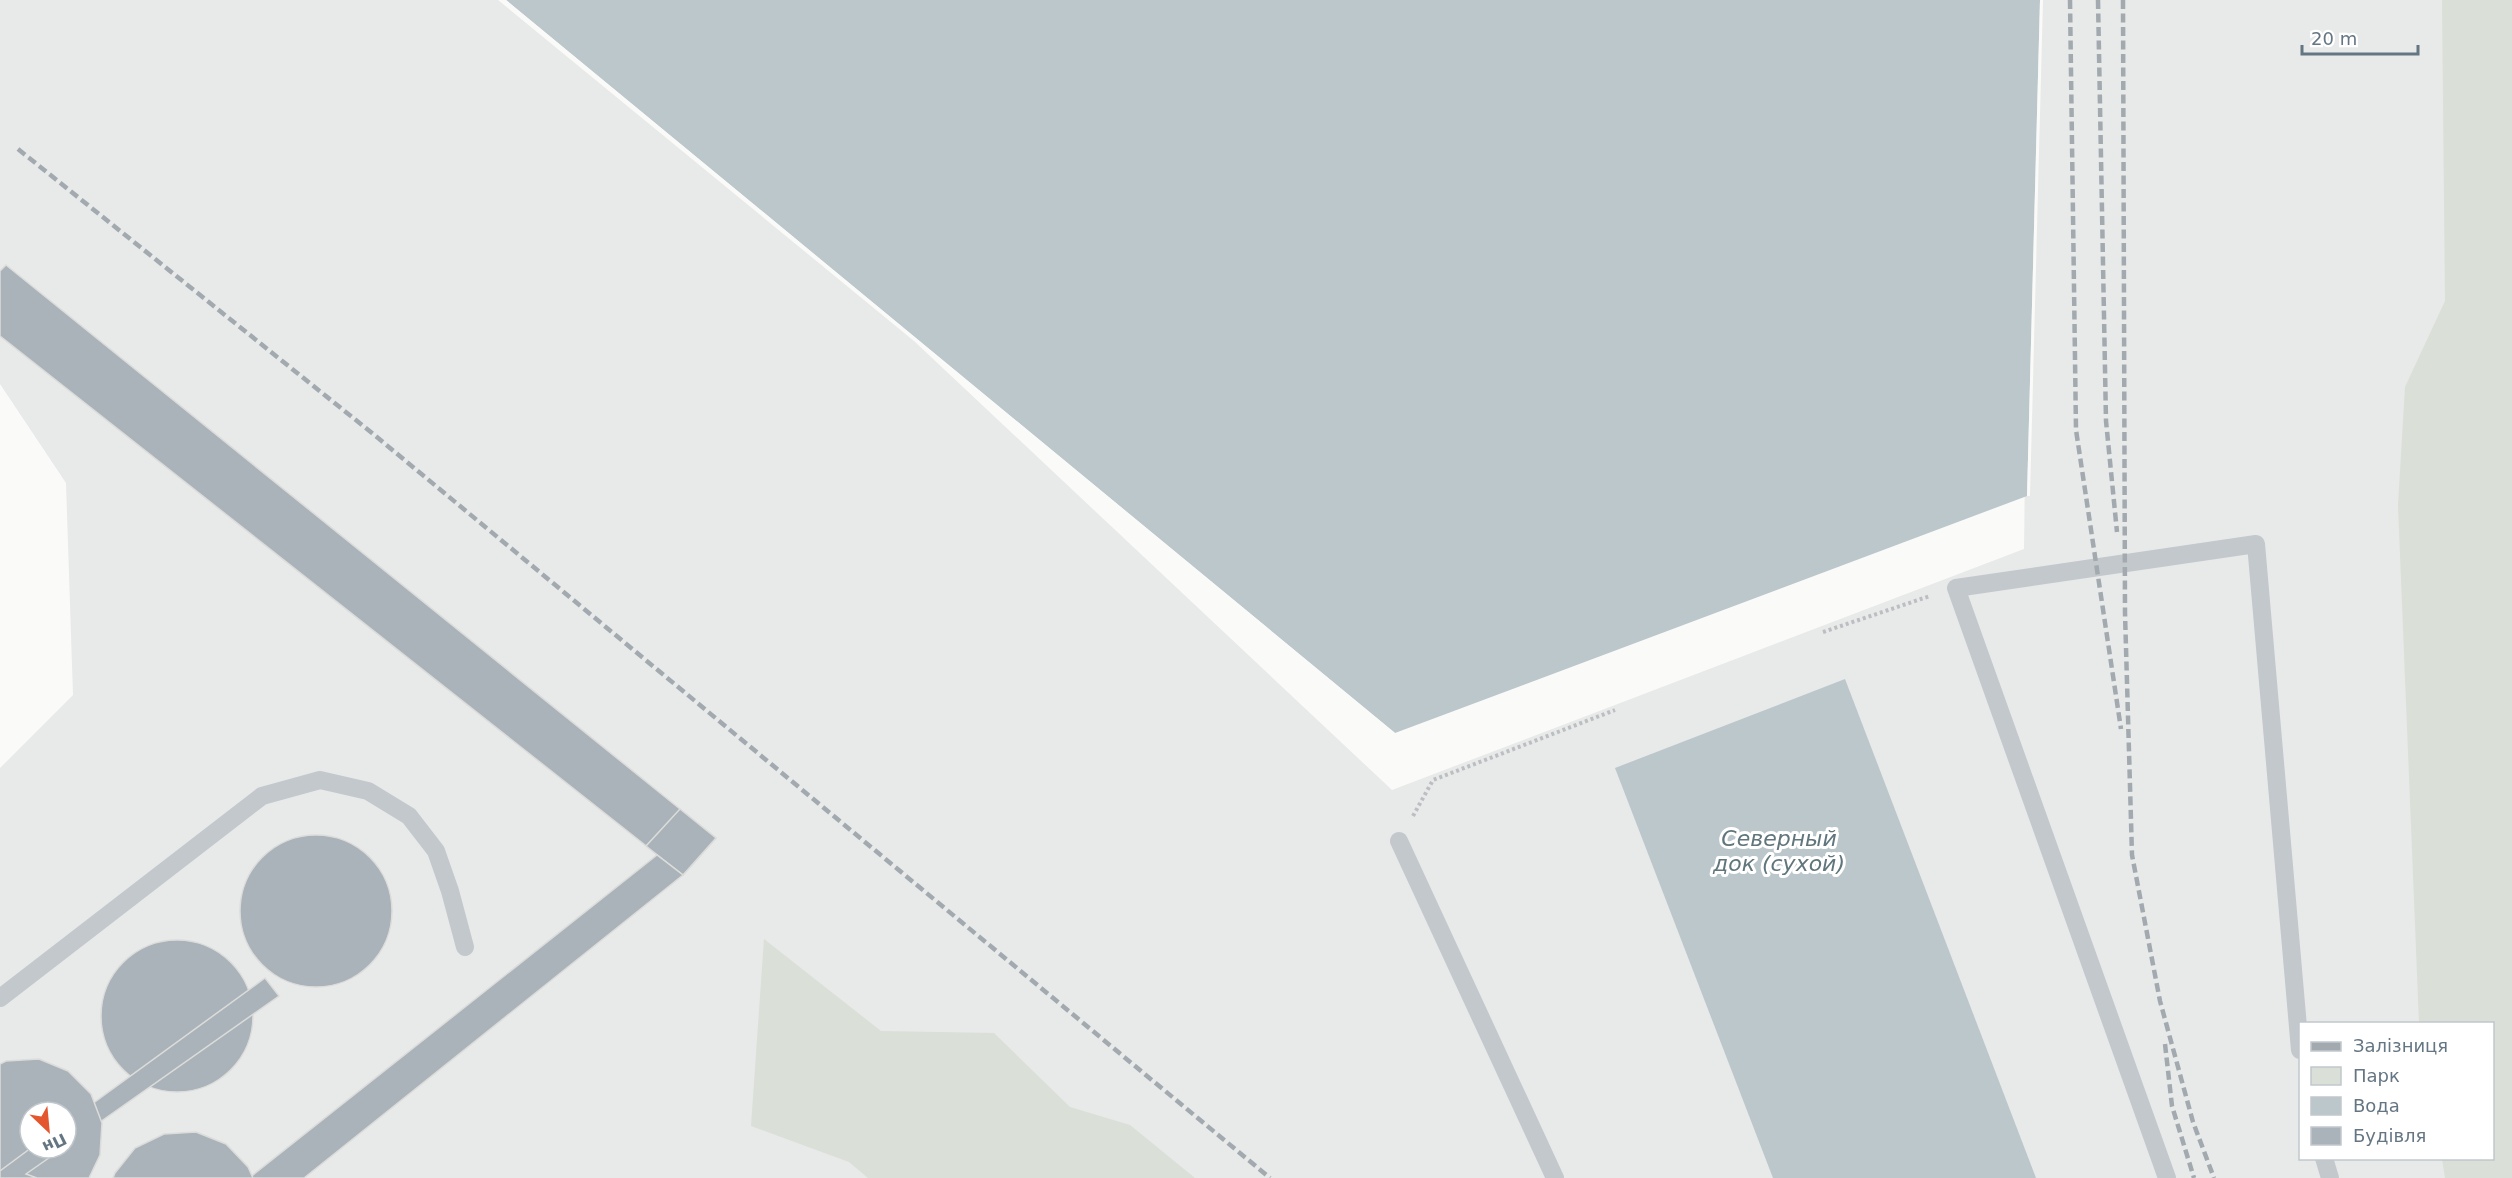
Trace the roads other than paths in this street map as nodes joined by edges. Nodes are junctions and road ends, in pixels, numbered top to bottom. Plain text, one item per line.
1 (1399, 842) road end
2 (465, 947) dead end
3 (0, 998) edge
4 (2299, 1028) edge
5 (2325, 1160) edge
6 (1555, 1178) edge
7 (2167, 1178) edge
8 (2330, 1178) edge

1 - 6 lane
2 - 3 lane
4 - 7 lane
5 - 8 lane

